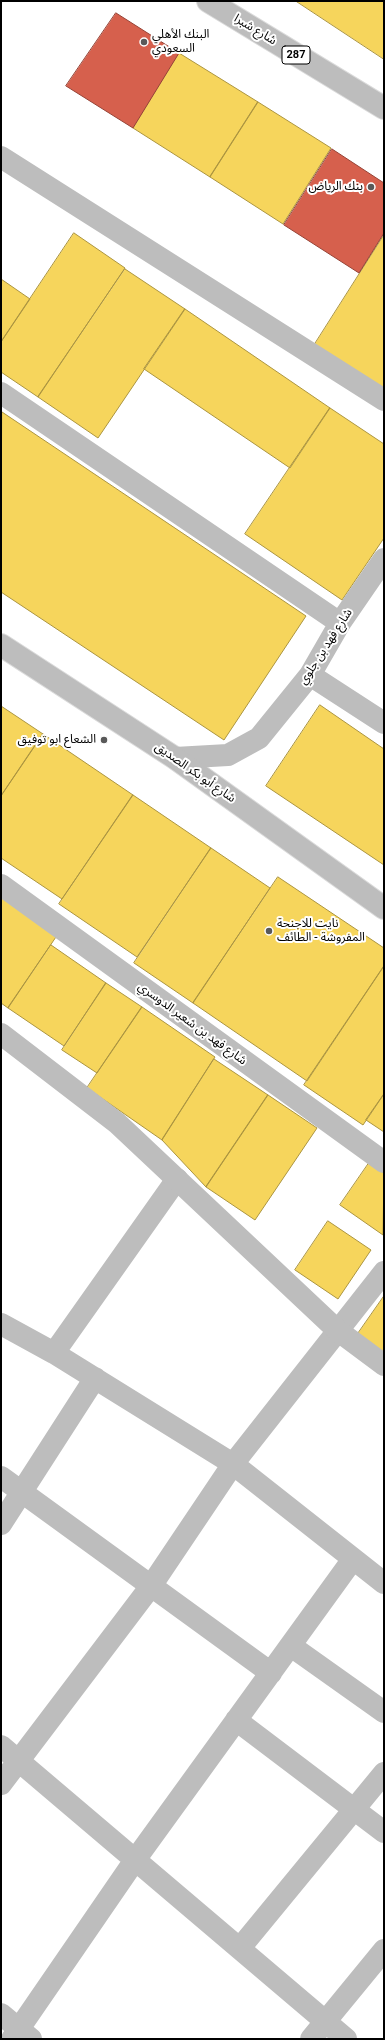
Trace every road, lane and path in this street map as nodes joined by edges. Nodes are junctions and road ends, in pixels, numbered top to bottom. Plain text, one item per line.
1 (219, 4) edge
2 (384, 108) edge
3 (1, 157) edge
4 (1, 393) edge
5 (384, 400) edge
6 (384, 559) edge
7 (340, 622) junction
8 (1, 645) edge
9 (310, 675) junction
10 (384, 723) edge
11 (175, 758) junction
12 (1, 886) edge
13 (384, 908) edge
14 (1, 1034) edge
15 (384, 1162) edge
16 (177, 1179) junction
17 (384, 1272) edge
18 (1, 1324) edge
19 (337, 1330) junction
20 (54, 1352) junction
21 (384, 1365) edge
22 (95, 1378) junction
23 (233, 1464) junction
24 (1, 1477) edge
25 (22, 1492) junction
26 (1, 1524) edge
27 (352, 1560) junction
28 (384, 1583) edge
29 (151, 1586) junction
30 (291, 1646) junction
31 (271, 1673) junction
32 (384, 1712) edge
33 (236, 1720) junction
34 (1, 1746) edge
35 (19, 1761) junction
36 (384, 1773) edge
37 (1, 1784) edge
38 (354, 1810) junction
39 (384, 1832) edge
40 (135, 1860) junction
41 (240, 1948) junction
42 (384, 1950) edge
43 (1, 2014) edge
44 (325, 2021) junction
45 (21, 2035) edge
46 (311, 2039) edge
47 (346, 2039) edge

1 - 2 street, شارع شبرا / 287
3 - 5 street
4 - 7 street
6 - 7 street, شارع فهد بن جلوي
7 - 9 street, شارع فهد بن جلوي
8 - 11 street, شارع أبو بكر الصديق
9 - 10 street
9 - 11 street, شارع فهد بن جلوي
11 - 13 street, شارع أبو بكر الصديق
12 - 15 street, شارع فهد بن شعير الدوسري
14 - 16 street
16 - 19 street
16 - 20 street
17 - 19 street
18 - 20 street
19 - 21 street
19 - 23 street
20 - 22 street
22 - 23 street
22 - 25 street
23 - 27 street
23 - 29 street
24 - 25 street
25 - 26 street
25 - 29 street
27 - 28 street
27 - 30 street
29 - 31 street
29 - 35 street
30 - 31 street
30 - 32 street
31 - 33 street
33 - 38 street
33 - 40 street
34 - 35 street
35 - 37 street
35 - 40 street
36 - 38 street
38 - 39 street
38 - 41 street
40 - 41 street
40 - 45 street
41 - 44 street
42 - 44 street
43 - 45 street
44 - 46 street
44 - 47 street

